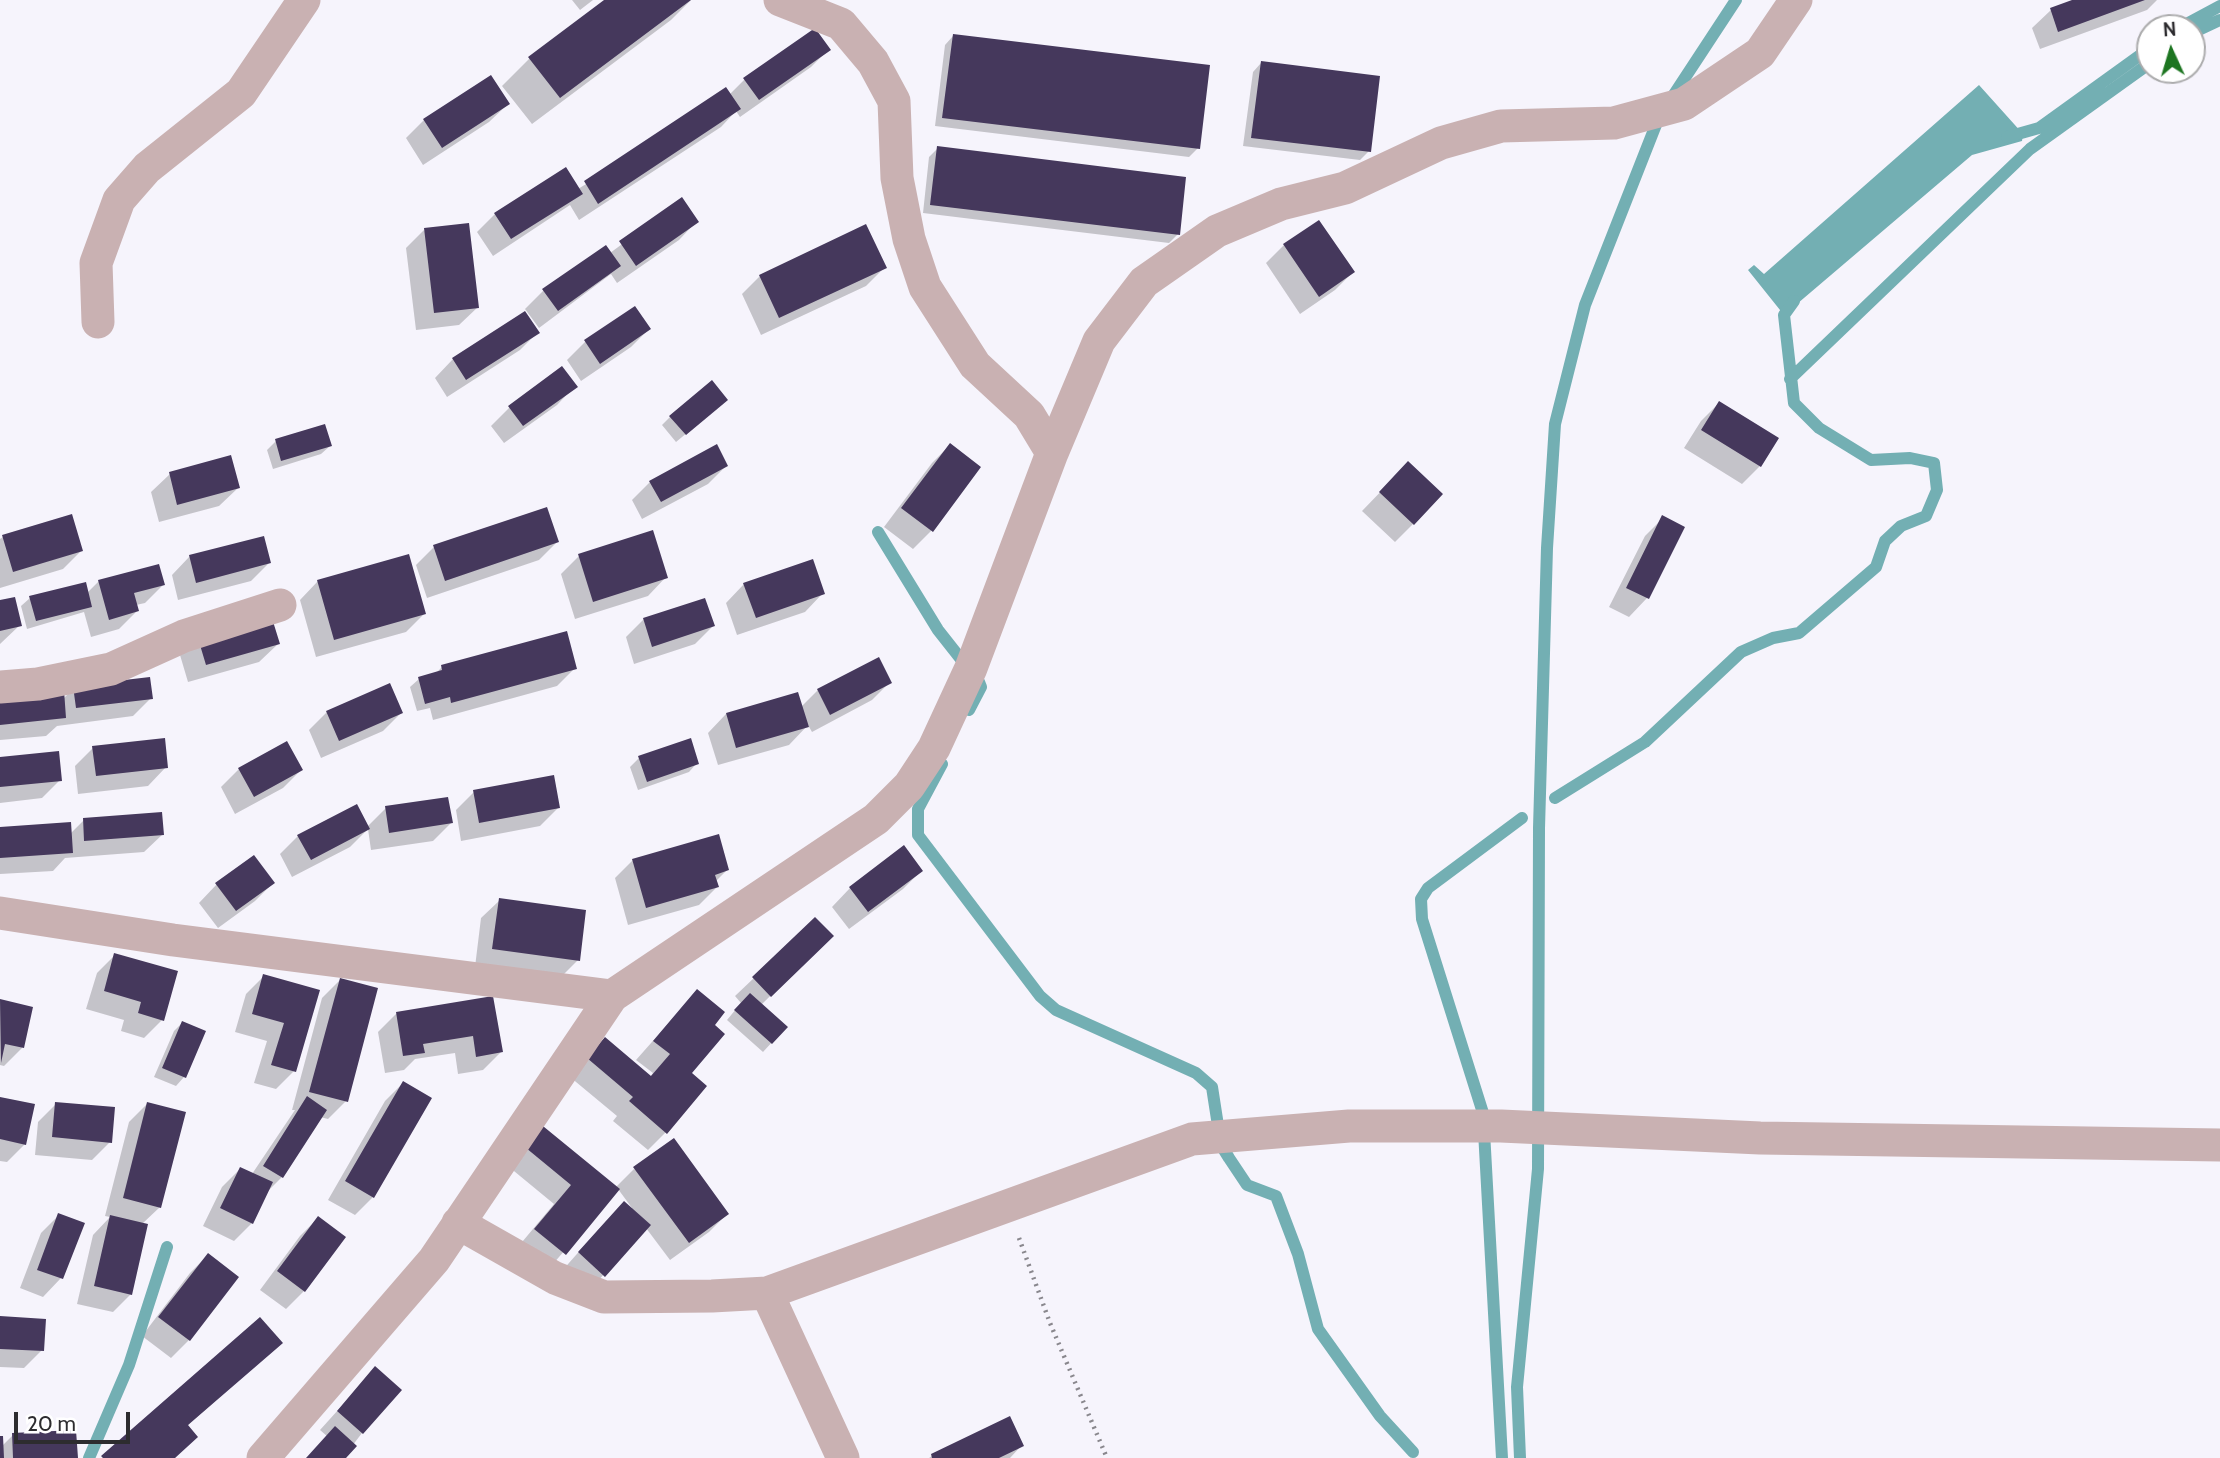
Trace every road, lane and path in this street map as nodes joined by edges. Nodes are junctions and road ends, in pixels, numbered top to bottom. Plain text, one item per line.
1 (304, 0) edge
2 (780, 0) edge
3 (1796, 0) edge
4 (98, 322) dead end
5 (1052, 453) junction
6 (280, 605) dead end
7 (0, 687) edge
8 (0, 913) edge
9 (612, 996) junction
10 (2220, 1145) edge
11 (1007, 1204) junction
12 (458, 1223) junction
13 (767, 1293) junction
14 (263, 1458) edge
15 (844, 1458) edge
16 (1107, 1458) edge

1 - 4 street
2 - 5 street
3 - 5 street
5 - 9 street
6 - 7 street
8 - 9 street
9 - 12 street
10 - 11 street
11 - 13 street
11 - 16 path
12 - 13 street
12 - 14 street
13 - 15 street

